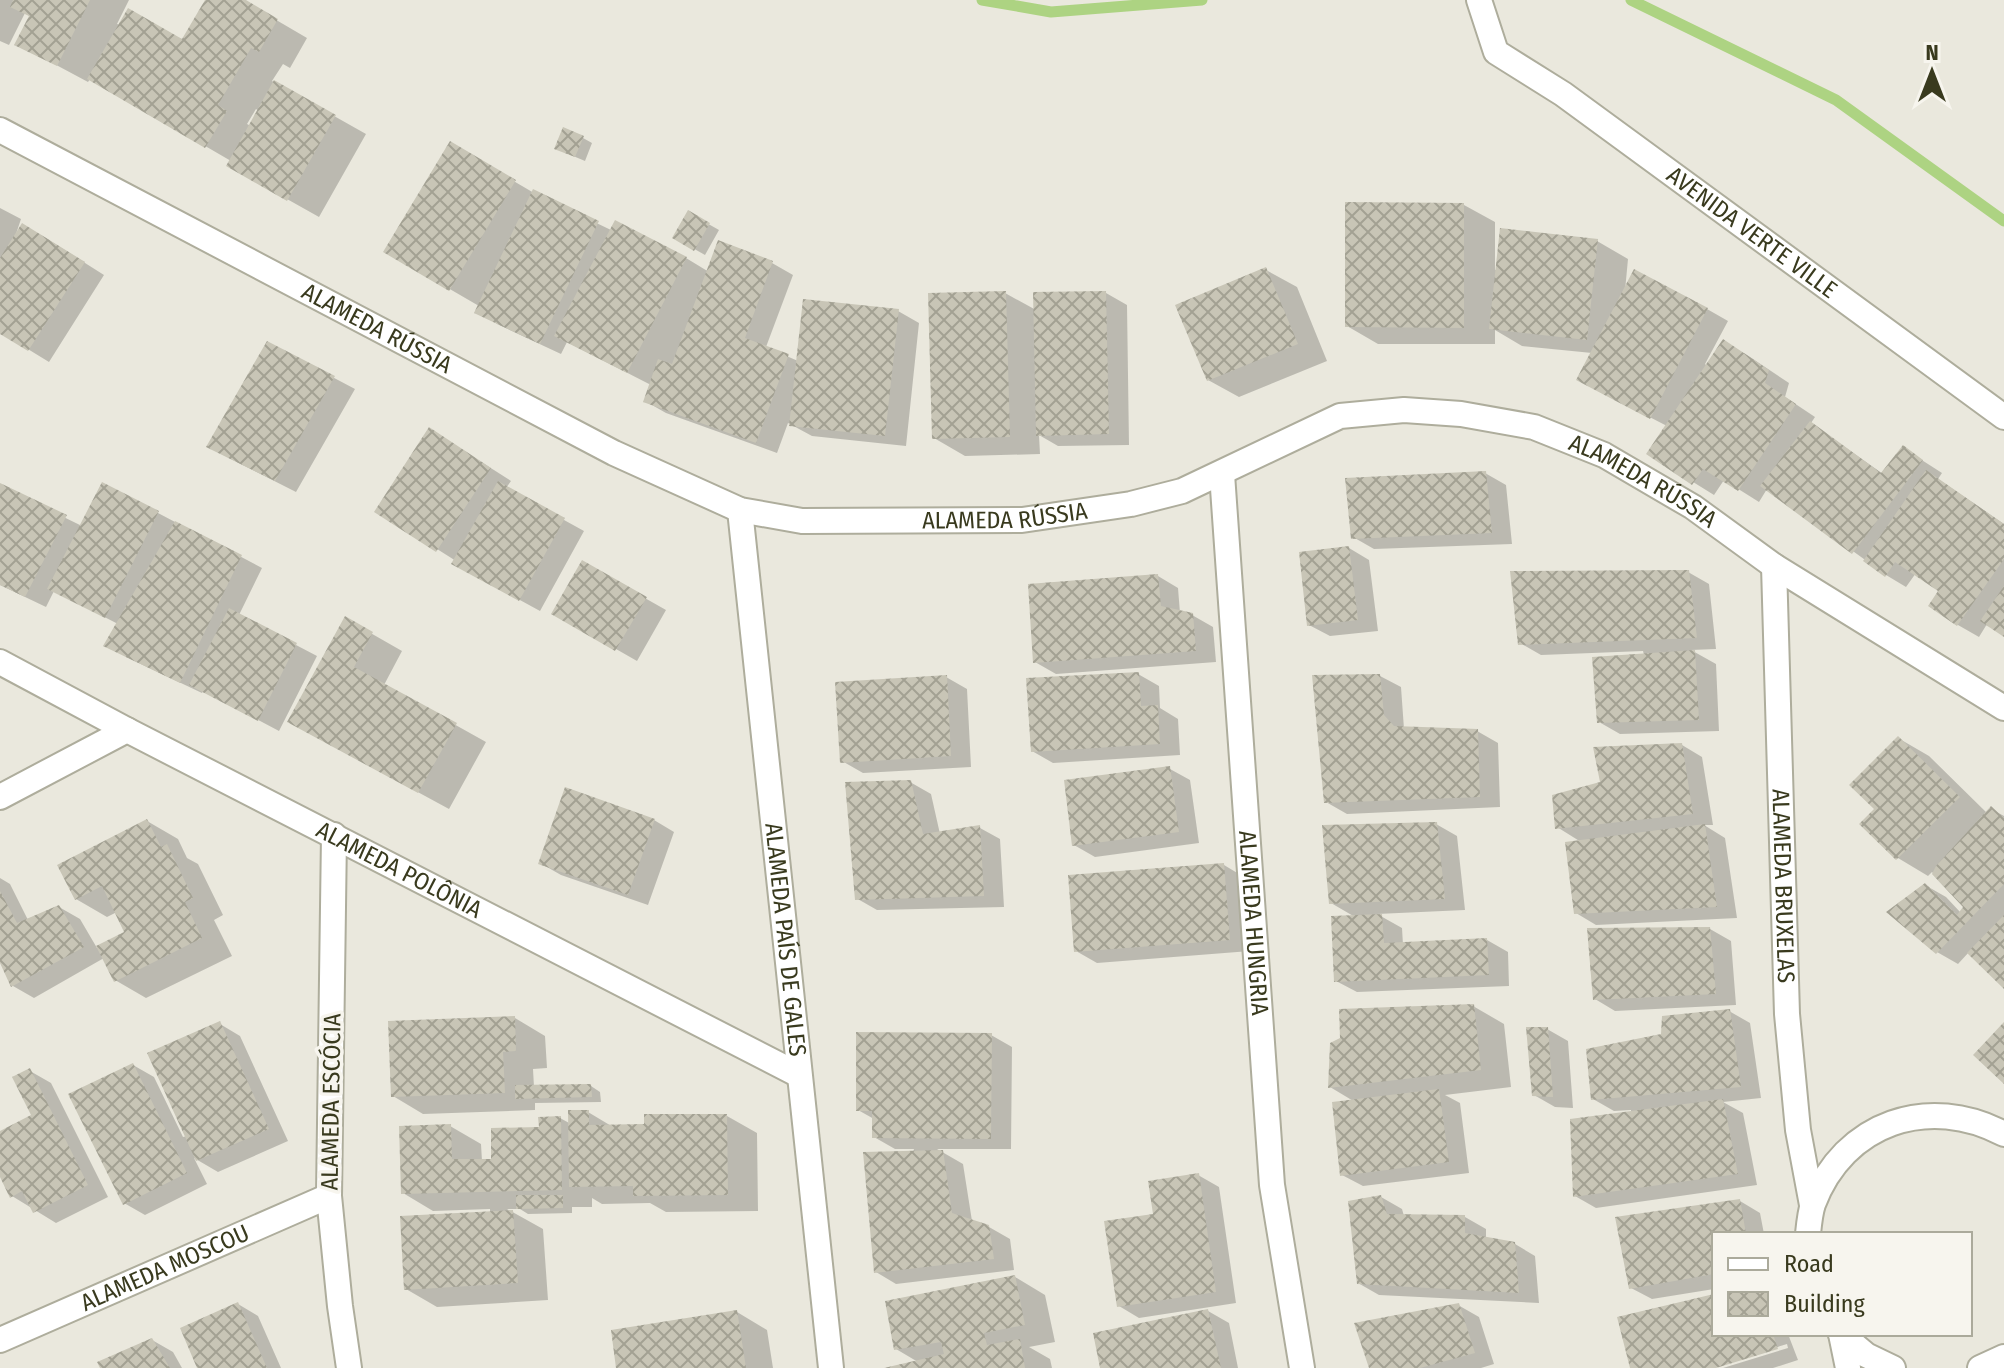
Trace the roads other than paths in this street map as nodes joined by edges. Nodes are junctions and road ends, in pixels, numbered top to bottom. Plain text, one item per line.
1 (1479, 0) edge
2 (0, 130) edge
3 (2004, 417) edge
4 (1222, 474) junction
5 (740, 510) junction
6 (1774, 566) junction
7 (0, 662) edge
8 (2004, 708) edge
9 (127, 730) junction
10 (0, 797) edge
11 (334, 835) junction
12 (799, 1075) junction
13 (2004, 1134) edge
14 (329, 1196) junction
15 (1812, 1205) junction
16 (1808, 1232) edge
17 (1841, 1336) edge
18 (1843, 1336) edge
19 (0, 1340) edge
20 (2004, 1357) edge
21 (349, 1368) edge
22 (831, 1368) edge
23 (1302, 1368) edge
24 (1848, 1368) edge
25 (1893, 1368) edge
26 (1980, 1368) edge

1 - 3 street, AVENIDA VERTE VILLE
2 - 5 street, ALAMEDA RÚSSIA
4 - 5 street, ALAMEDA RÚSSIA
4 - 6 street, ALAMEDA RÚSSIA
4 - 23 street, ALAMEDA HUNGRIA
5 - 12 street, ALAMEDA PAÍS DE GALES
6 - 8 street, ALAMEDA RÚSSIA
6 - 15 street, ALAMEDA BRUXELAS
7 - 9 street, ALAMEDA POLÔNIA
9 - 10 street
9 - 11 street, ALAMEDA POLÔNIA
11 - 12 street, ALAMEDA POLÔNIA
11 - 14 street, ALAMEDA ESCÓCIA
12 - 22 street, ALAMEDA PAÍS DE GALES
13 - 15 street
14 - 19 street, ALAMEDA MOSCOU
14 - 21 street, ALAMEDA ESCÓCIA
15 - 16 street
17 - 24 street
18 - 25 street
20 - 26 street

